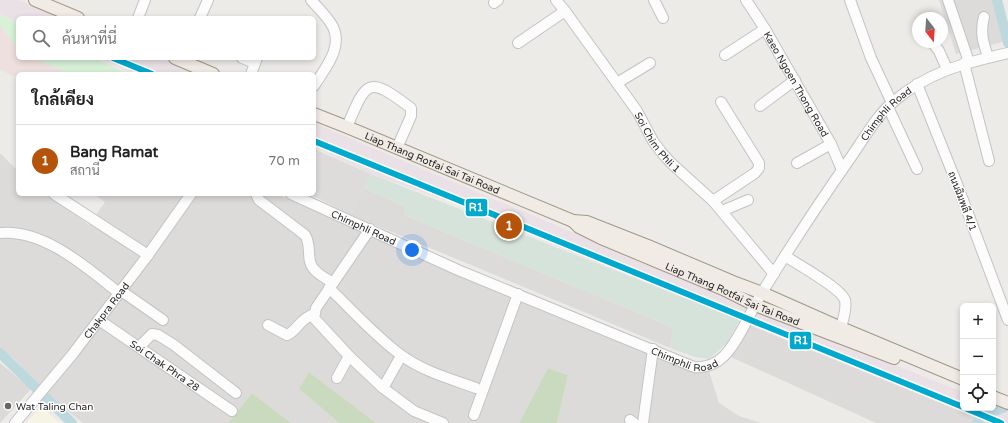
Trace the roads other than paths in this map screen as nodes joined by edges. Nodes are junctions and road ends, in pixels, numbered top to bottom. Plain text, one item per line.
1 (35, 0) edge
2 (145, 0) edge
3 (208, 0) edge
4 (311, 0) edge
5 (556, 0) edge
6 (654, 0) edge
7 (746, 0) edge
8 (850, 0) edge
9 (948, 0) edge
10 (565, 11) junction
11 (73, 16) edge
12 (142, 16) edge
13 (201, 16) edge
14 (984, 17) dead end
15 (663, 18) dead end
16 (766, 29) junction
17 (518, 43) dead end
18 (937, 48) edge
19 (1008, 53) edge
20 (725, 55) dead end
21 (988, 57) junction
22 (180, 60) edge
23 (256, 61) edge
24 (966, 62) junction
25 (650, 63) dead end
26 (947, 69) junction
27 (208, 72) edge
28 (252, 72) edge
29 (795, 80) junction
30 (316, 83) edge
31 (617, 83) junction
32 (917, 84) junction
33 (721, 102) dead end
34 (890, 105) junction
35 (760, 106) dead end
36 (316, 115) edge
37 (347, 126) junction
38 (831, 144) junction
39 (397, 148) junction
40 (989, 161) dead end
41 (797, 163) dead end
42 (917, 169) dead end
43 (842, 170) junction
44 (57, 196) edge
45 (190, 196) edge
46 (257, 196) edge
47 (295, 196) edge
48 (748, 200) dead end
49 (713, 201) junction
50 (722, 211) junction
51 (573, 221) junction
52 (370, 229) junction
53 (0, 233) edge
54 (148, 255) junction
55 (785, 256) junction
56 (774, 274) junction
57 (331, 286) junction
58 (119, 292) junction
59 (762, 293) junction
60 (518, 294) junction
61 (755, 305) junction
62 (315, 311) junction
63 (99, 320) junction
64 (163, 320) dead end
65 (1008, 320) edge
66 (268, 325) dead end
67 (841, 328) junction
68 (139, 348) junction
69 (653, 349) junction
70 (349, 356) junction
71 (401, 356) junction
72 (960, 377) edge
73 (338, 378) dead end
74 (960, 384) edge
75 (383, 388) junction
76 (476, 388) dead end
77 (996, 391) edge
78 (236, 393) dead end
79 (1008, 396) edge
80 (996, 398) edge
81 (1008, 403) edge
82 (232, 411) dead end
83 (474, 415) dead end
84 (15, 423) edge
85 (442, 423) edge
86 (643, 423) edge

1 - 11 main road
2 - 12 street
3 - 13 street
4 - 30 street
5 - 10 street, Soi Chim Phli 1
6 - 15 street
7 - 16 street, Kaeo Ngoen Thong Road
8 - 34 street
9 - 24 street
10 - 17 street
10 - 31 street, Soi Chim Phli 1
14 - 21 street
16 - 20 street
16 - 29 street, Kaeo Ngoen Thong Road
18 - 26 street
19 - 21 street, Chimphli Road
21 - 24 street, Chimphli Road
22 - 27 main road
23 - 28 street
24 - 26 street, Chimphli Road
24 - 40 street
25 - 31 street
26 - 32 street, Chimphli Road
29 - 35 street
29 - 38 street, Kaeo Ngoen Thong Road
31 - 49 street, Soi Chim Phli 1
32 - 34 street, Chimphli Road
32 - 65 street, ถนนฉิมพลี 4/1
33 - 49 street
34 - 42 street
34 - 43 street, Chimphli Road
36 - 37 main road, Liap Thang Rotfai Sai Tai Road
37 - 39 main road, Liap Thang Rotfai Sai Tai Road
37 - 39 street
38 - 41 street
38 - 43 street, Kaeo Ngoen Thong Road
39 - 51 main road, Liap Thang Rotfai Sai Tai Road
43 - 55 street, Chimphli Road
44 - 54 street
45 - 54 street, Chakpra Road
46 - 57 street
47 - 52 street, Chimphli Road
48 - 50 street
49 - 50 street, Soi Chim Phli 1
50 - 56 street, Soi Chim Phli 1
51 - 59 main road, Liap Thang Rotfai Sai Tai Road
51 - 61 main road, Liap Thang Rotfai Sai Tai Road
52 - 57 street
52 - 60 street, Chimphli Road
53 - 58 street
54 - 58 street, Chakpra Road
55 - 56 street, Chimphli Road
55 - 67 street
56 - 59 street, Chimphli Road
57 - 62 street
57 - 71 street
58 - 63 street, Chakpra Road
58 - 64 street
59 - 61 street, Chimphli Road
59 - 67 main road, Liap Thang Rotfai Sai Tai Road
60 - 69 street, Chimphli Road
60 - 83 street
61 - 69 street, Chimphli Road
61 - 74 main road, Liap Thang Rotfai Sai Tai Road
62 - 66 street
62 - 70 street
63 - 68 street, Soi Chak Phra 28
63 - 84 street, Chakpra Road
67 - 72 main road, Liap Thang Rotfai Sai Tai Road
68 - 78 street
68 - 82 street, Soi Chak Phra 28
69 - 86 street
70 - 73 street
70 - 75 street
71 - 75 street
71 - 76 street
75 - 85 street
77 - 79 main road
80 - 81 main road

